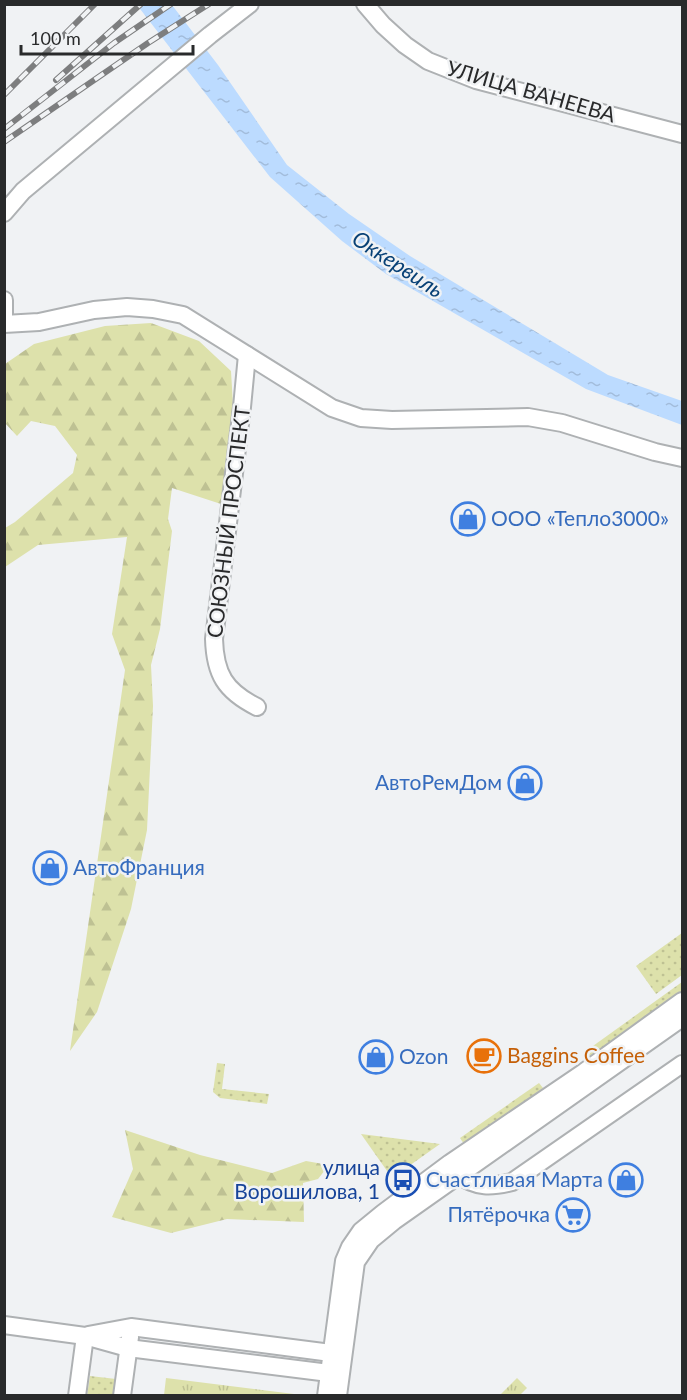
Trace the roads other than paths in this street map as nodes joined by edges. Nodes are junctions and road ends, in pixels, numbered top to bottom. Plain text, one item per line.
1 (250, 4) edge
2 (365, 4) edge
3 (682, 134) edge
4 (4, 213) edge
5 (4, 300) edge
6 (4, 318) edge
7 (4, 324) edge
8 (246, 355) junction
9 (682, 458) edge
10 (257, 706) dead end
11 (682, 1001) edge
12 (682, 1018) edge
13 (682, 1064) edge
14 (459, 1175) junction
15 (355, 1250) junction
16 (4, 1325) edge
17 (131, 1327) junction
18 (85, 1336) junction
19 (128, 1348) junction
20 (337, 1357) junction
21 (329, 1373) junction
22 (77, 1395) edge
23 (122, 1395) edge
24 (326, 1395) edge
25 (338, 1395) edge

1 - 4 street
2 - 3 street, УЛИЦА ВАНЕЕВА
5 - 6 street
7 - 8 street
8 - 9 street
8 - 10 street, СОЮЗНЫЙ ПРОСПЕКТ
11 - 15 street
12 - 14 street
13 - 14 street
14 - 15 street
15 - 20 street
16 - 18 street
17 - 18 street
17 - 19 street
17 - 20 street
18 - 19 street
18 - 22 street
19 - 21 street
19 - 23 street
20 - 21 street
20 - 25 street
21 - 24 street

